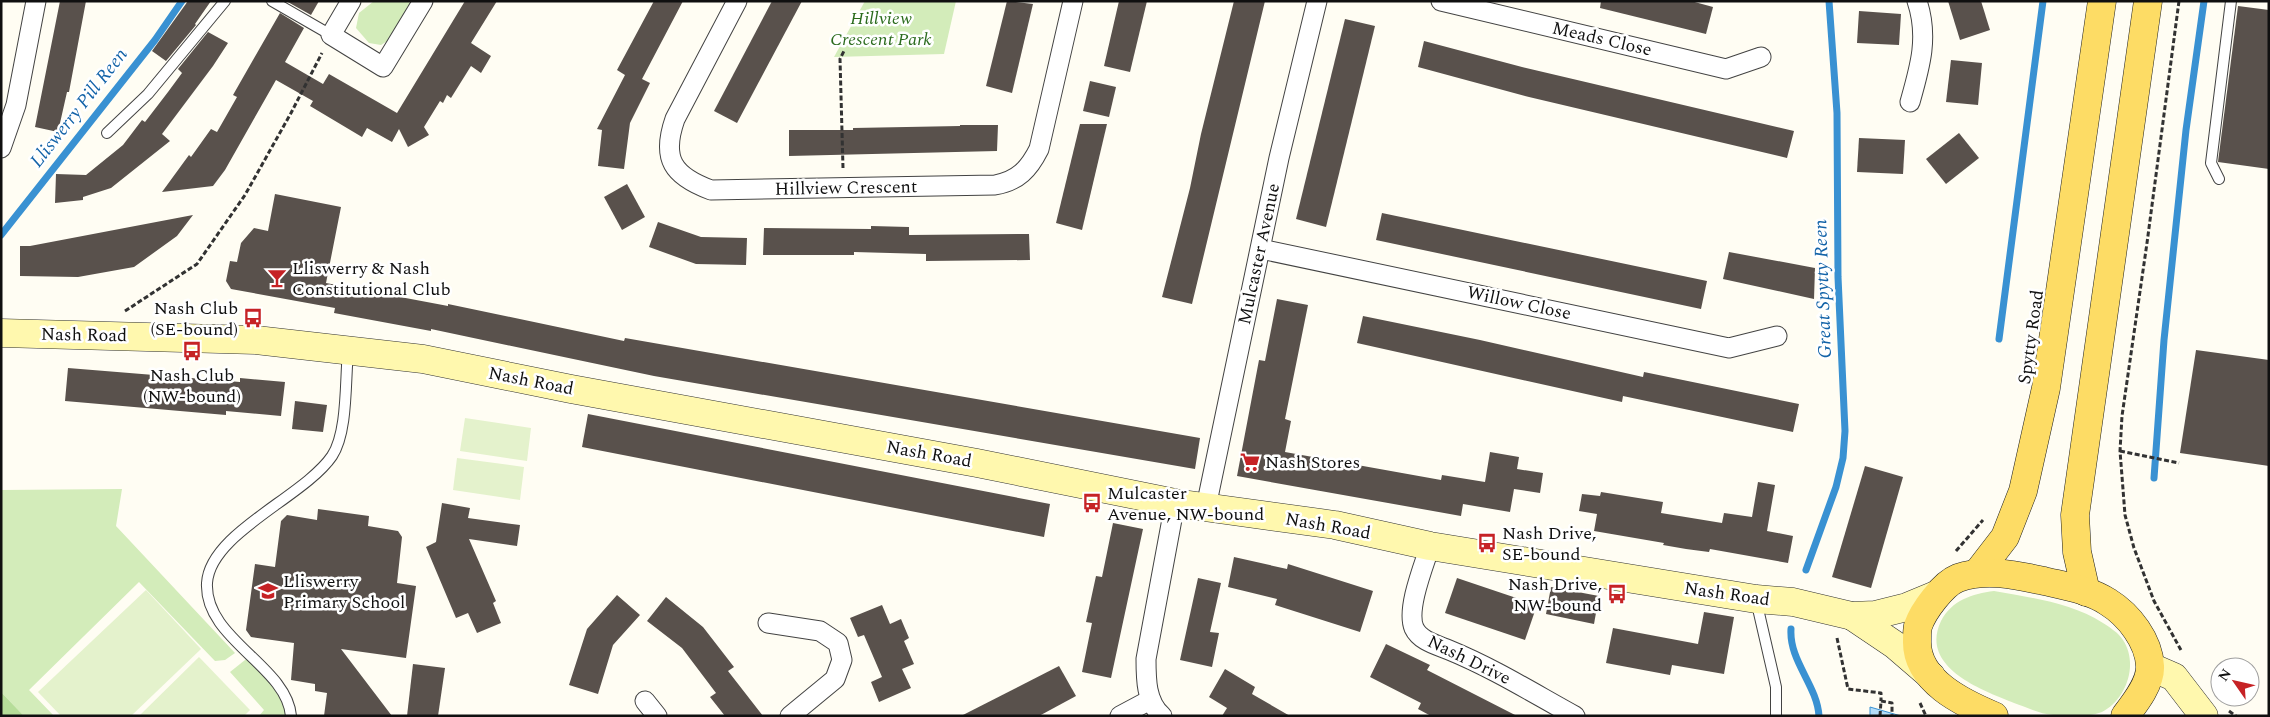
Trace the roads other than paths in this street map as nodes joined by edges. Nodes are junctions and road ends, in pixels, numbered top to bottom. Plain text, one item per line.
1 (36, 1) edge
2 (225, 1) edge
3 (272, 1) edge
4 (351, 1) edge
5 (423, 1) edge
6 (738, 1) edge
7 (1073, 1) edge
8 (1317, 1) edge
9 (1441, 1) edge
10 (1917, 1) edge
11 (2102, 1) edge
12 (2148, 1) edge
13 (2231, 1) edge
14 (331, 34) junction
15 (1761, 57) dead end
16 (1910, 102) dead end
17 (107, 133) dead end
18 (1, 148) edge
19 (2219, 179) dead end
20 (1260, 249) junction
21 (1, 333) edge
22 (1777, 336) dead end
23 (348, 351) junction
24 (1175, 503) junction
25 (1206, 507) junction
26 (1430, 546) junction
27 (1978, 572) junction
28 (2086, 592) junction
29 (1936, 595) junction
30 (1756, 599) junction
31 (1842, 613) junction
32 (768, 623) dead end
33 (2151, 667) junction
34 (1944, 694) edge
35 (1150, 700) junction
36 (645, 701) dead end
37 (291, 716) edge
38 (657, 716) edge
39 (790, 716) edge
40 (1120, 716) edge
41 (1162, 716) edge
42 (1575, 716) edge
43 (1776, 716) edge
44 (1994, 716) edge
45 (2126, 716) edge
46 (2204, 716) edge

1 - 18 street
2 - 17 lane
3 - 14 lane
4 - 14 street
5 - 14 street
6 - 7 street, Hillview Crescent
8 - 20 street, Mulcaster Avenue
9 - 15 street, Meads Close
10 - 16 street
11 - 27 main road, Spytty Road
12 - 28 main road
13 - 19 lane
20 - 22 street, Willow Close
20 - 25 street, Mulcaster Avenue
21 - 23 street, Nash Road
23 - 24 street, Nash Road
23 - 37 lane
24 - 25 street, Nash Road
24 - 35 street
25 - 26 street, Nash Road
26 - 30 street, Nash Road
26 - 42 street, Nash Drive
27 - 28 main road
27 - 29 main road
28 - 33 main road
29 - 31 street, Nash Road
29 - 34 main road
30 - 31 street, Nash Road
30 - 43 lane
31 - 34 street, Nash Road
32 - 39 street
33 - 45 main road
33 - 46 street
34 - 44 main road
35 - 40 street
35 - 41 street
36 - 38 street

